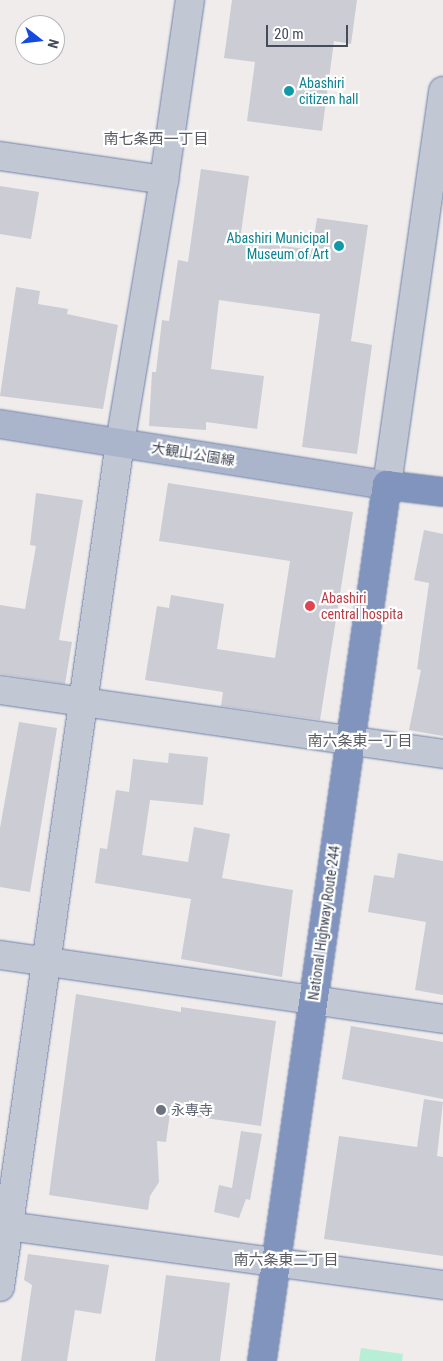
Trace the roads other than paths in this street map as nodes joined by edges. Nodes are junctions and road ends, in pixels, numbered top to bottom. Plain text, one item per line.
1 (190, 0) edge
2 (443, 91) edge
3 (0, 156) edge
4 (164, 180) junction
5 (434, 223) edge
6 (0, 424) edge
7 (120, 443) junction
8 (387, 485) junction
9 (443, 492) edge
10 (0, 690) edge
11 (84, 702) junction
12 (349, 741) junction
13 (443, 754) edge
14 (0, 955) edge
15 (46, 962) junction
16 (313, 1000) junction
17 (443, 1019) edge
18 (4, 1226) edge
19 (274, 1264) junction
20 (443, 1285) edge
21 (0, 1287) edge
22 (262, 1361) edge

1 - 4 street
2 - 5 street
3 - 4 street
4 - 7 street
5 - 8 street
6 - 7 main road, 大観山公園線
7 - 8 main road, 大観山公園線
7 - 11 street
8 - 9 highway
8 - 12 highway, National Highway Route 244
10 - 11 street
11 - 12 street
11 - 15 street
12 - 13 street
12 - 16 highway, National Highway Route 244
14 - 15 street
15 - 16 street
15 - 18 street
16 - 17 street
16 - 19 highway, National Highway Route 244
18 - 19 street
18 - 21 street
19 - 20 street
19 - 22 highway, National Highway Route 244

